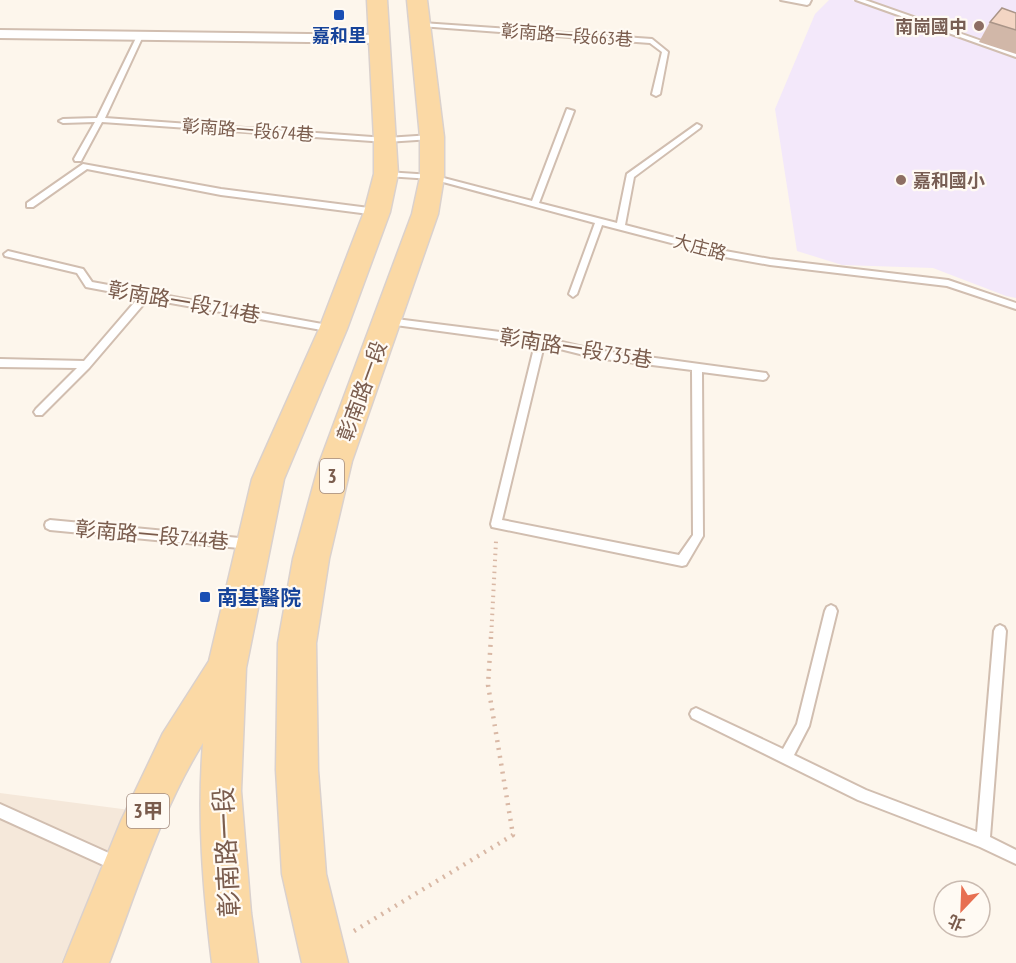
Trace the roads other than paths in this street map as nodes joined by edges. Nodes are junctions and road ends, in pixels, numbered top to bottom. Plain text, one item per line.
1 (377, 0) edge
2 (784, 0) edge
3 (808, 0) edge
4 (859, 0) edge
5 (420, 13) edge
6 (0, 34) edge
7 (140, 36) junction
8 (380, 39) junction
9 (1016, 55) edge
10 (656, 94) dead end
11 (570, 111) dead end
12 (100, 120) junction
13 (63, 121) dead end
14 (697, 126) dead end
15 (432, 137) junction
16 (386, 140) junction
17 (78, 159) dead end
18 (386, 174) junction
19 (432, 177) junction
20 (535, 203) junction
21 (30, 206) dead end
22 (377, 212) junction
23 (600, 220) junction
24 (621, 225) junction
25 (8, 254) dead end
26 (573, 294) dead end
27 (146, 295) junction
28 (1016, 306) edge
29 (388, 321) junction
30 (333, 329) junction
31 (540, 341) junction
32 (0, 363) edge
33 (86, 366) junction
34 (697, 367) junction
35 (763, 376) dead end
36 (39, 411) dead end
37 (50, 525) dead end
38 (254, 544) junction
39 (831, 610) dead end
40 (1000, 631) dead end
41 (227, 668) junction
42 (696, 714) dead end
43 (786, 757) junction
44 (0, 811) edge
45 (983, 841) junction
46 (1016, 857) edge
47 (124, 867) junction
48 (324, 956) edge
49 (86, 963) edge
50 (235, 963) edge

1 - 8 main road, 彰南路一段
2 - 3 lane
4 - 9 lane
5 - 10 lane, 彰南路一段663巷
5 - 15 main road, 彰南路一段 / 3
6 - 7 street
7 - 8 street
7 - 12 lane
8 - 16 main road, 彰南路一段
11 - 20 lane
12 - 13 lane, 彰南路一段674巷
12 - 16 lane, 彰南路一段674巷
12 - 17 lane
14 - 24 lane
15 - 16 lane, 彰南路一段674巷
15 - 19 main road, 彰南路一段 / 3
16 - 18 main road, 彰南路一段
18 - 19 lane, 大庄路
18 - 22 main road, 彰南路一段
19 - 20 lane, 大庄路
19 - 29 main road, 彰南路一段 / 3
20 - 23 lane, 大庄路
21 - 22 lane
22 - 30 main road, 彰南路一段
23 - 24 lane, 大庄路
23 - 26 lane
24 - 28 lane, 大庄路
25 - 27 lane, 彰南路一段714巷
27 - 30 lane, 彰南路一段714巷
27 - 33 lane
29 - 31 lane, 彰南路一段735巷
29 - 48 main road, 彰南路一段 / 3
30 - 38 main road, 彰南路一段
31 - 34 lane, 彰南路一段735巷
31 - 34 lane
32 - 33 lane
33 - 36 lane
34 - 35 lane, 彰南路一段735巷
37 - 38 lane, 彰南路一段744巷
38 - 41 main road, 彰南路一段
39 - 43 lane
40 - 45 lane
41 - 47 main road, 彰南路一段 / 3甲
41 - 50 main road, 彰南路一段
42 - 43 lane
43 - 45 lane
44 - 47 lane
45 - 46 lane
47 - 49 main road, 彰南路一段 / 3甲

